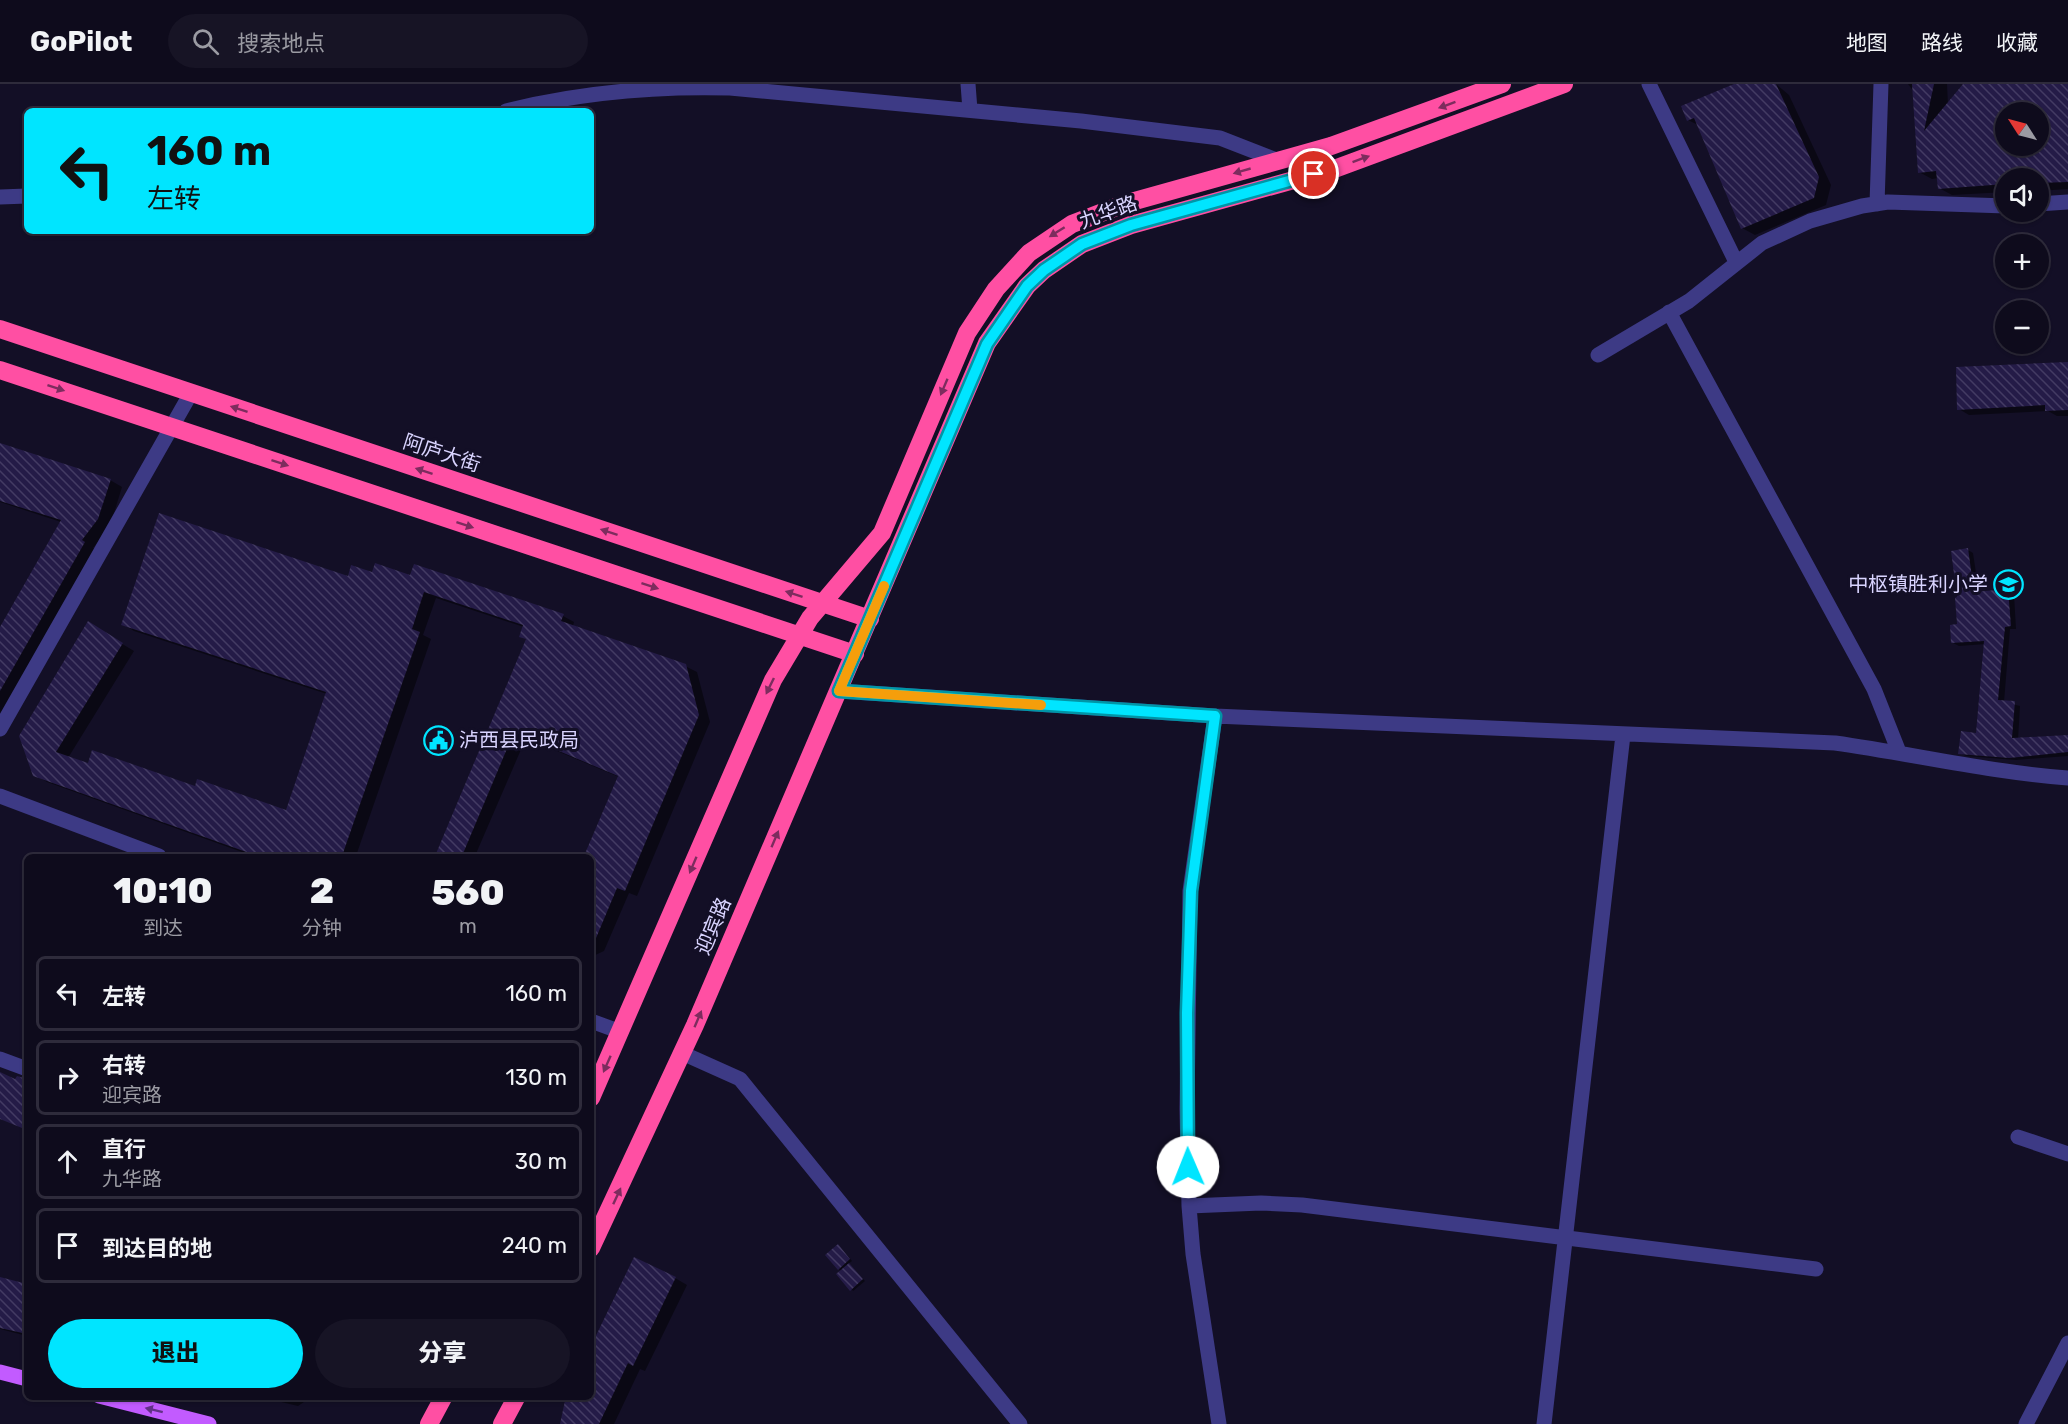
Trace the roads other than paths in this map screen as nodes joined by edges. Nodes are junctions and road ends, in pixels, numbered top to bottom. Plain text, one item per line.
1 (968, 84) edge
2 (1502, 84) edge
3 (1564, 84) edge
4 (1649, 84) edge
5 (1881, 84) edge
6 (519, 108) edge
7 (970, 110) junction
8 (1279, 161) junction
9 (24, 196) edge
10 (0, 197) edge
11 (2068, 202) edge
12 (2049, 203) edge
13 (1878, 204) junction
14 (1995, 206) edge
15 (1736, 262) junction
16 (1669, 312) junction
17 (0, 330) edge
18 (1598, 355) dead end
19 (0, 370) edge
20 (191, 393) junction
21 (172, 427) junction
22 (823, 603) junction
23 (870, 619) junction
24 (799, 635) junction
25 (855, 654) junction
26 (839, 691) junction
27 (1215, 716) junction
28 (0, 729) edge
29 (1623, 735) junction
30 (1899, 752) junction
31 (2068, 778) edge
32 (0, 796) edge
33 (154, 854) edge
34 (594, 1022) edge
35 (621, 1032) junction
36 (682, 1053) junction
37 (0, 1059) edge
38 (24, 1068) edge
39 (594, 1091) edge
40 (2018, 1137) dead end
41 (2068, 1154) edge
42 (1189, 1206) junction
43 (1566, 1237) junction
44 (594, 1242) edge
45 (1816, 1269) dead end
46 (2068, 1343) edge
47 (0, 1372) edge
48 (24, 1377) edge
49 (115, 1400) edge
50 (442, 1400) edge
51 (514, 1400) edge
52 (208, 1424) edge
53 (429, 1424) edge
54 (502, 1424) edge
55 (1020, 1424) edge
56 (1219, 1424) edge
57 (1544, 1424) edge
58 (2026, 1424) edge

1 - 7 street
2 -> 8 highway, 九华路
23 -> 3 highway, 九华路
4 - 15 street
5 - 13 street
6 - 7 street
7 - 8 street
8 -> 22 highway, 九华路
9 - 10 street
11 - 12 street
13 - 14 street
13 - 15 street
15 - 16 street
16 - 18 street
16 - 30 street
17 - 20 highway, 阿庐大街
19 -> 21 highway
20 - 21 street
22 -> 20 highway, 阿庐大街
21 -> 24 highway
21 - 28 street
22 - 23 highway, 阿庐大街
22 - 24 highway
23 - 25 highway, 迎宾路
24 - 25 highway
24 -> 35 highway
25 - 26 highway, 迎宾路
26 - 27 street
36 -> 26 highway, 迎宾路
27 - 29 street
27 - 42 street
29 - 30 street
29 - 43 street
30 - 31 street
32 - 33 street
34 - 35 street
35 -> 39 highway
44 -> 36 highway, 迎宾路
36 - 55 street
37 - 38 street
40 - 41 street
42 - 43 street
42 - 56 street
43 - 45 street
43 - 57 street
46 - 58 street
47 - 48 main road
52 -> 49 main road
50 - 53 highway
51 - 54 highway

